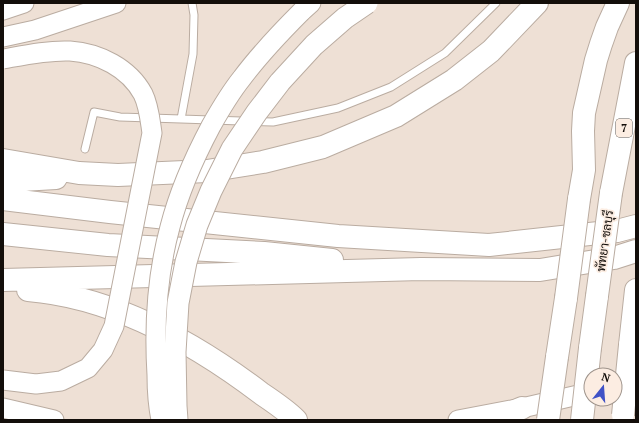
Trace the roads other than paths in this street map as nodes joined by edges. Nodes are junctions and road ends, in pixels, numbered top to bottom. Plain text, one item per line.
1 (24, 3) edge
2 (116, 3) edge
3 (192, 3) edge
4 (367, 3) edge
5 (496, 3) edge
6 (537, 3) edge
7 (618, 3) edge
8 (306, 8) edge
9 (3, 10) edge
10 (3, 37) edge
11 (3, 59) edge
12 (636, 63) edge
13 (182, 119) junction
14 (84, 149) dead end
15 (3, 160) edge
16 (118, 175) junction
17 (3, 181) edge
18 (3, 199) edge
19 (636, 226) edge
20 (3, 234) edge
21 (636, 251) edge
22 (421, 269) junction
23 (3, 280) edge
24 (3, 288) edge
25 (636, 291) edge
26 (636, 377) edge
27 (3, 380) edge
28 (636, 382) edge
29 (623, 383) edge
30 (623, 384) edge
31 (583, 394) edge
32 (3, 408) edge
33 (522, 408) junction
34 (622, 417) edge
35 (54, 420) edge
36 (161, 420) edge
37 (177, 420) edge
38 (296, 420) edge
39 (458, 420) edge
40 (494, 420) edge
41 (548, 420) edge
42 (582, 420) edge

1 - 9 main road
2 - 10 main road
3 - 13 lane
4 - 37 main road, bridge
5 - 13 lane
6 - 16 highway
7 - 41 highway, bridge
8 - 36 main road, bridge
11 - 27 main road, bridge
12 - 42 highway, พัทยา-ชลบุรี / 7, bridge
13 - 14 lane
15 - 16 highway
16 - 17 highway
18 - 19 highway
20 - 22 highway
21 - 22 highway
22 - 23 highway
24 - 38 highway
25 - 34 highway, bridge
26 - 29 main road
28 - 30 main road
31 - 33 main road
32 - 35 main road
33 - 39 main road
33 - 40 highway

